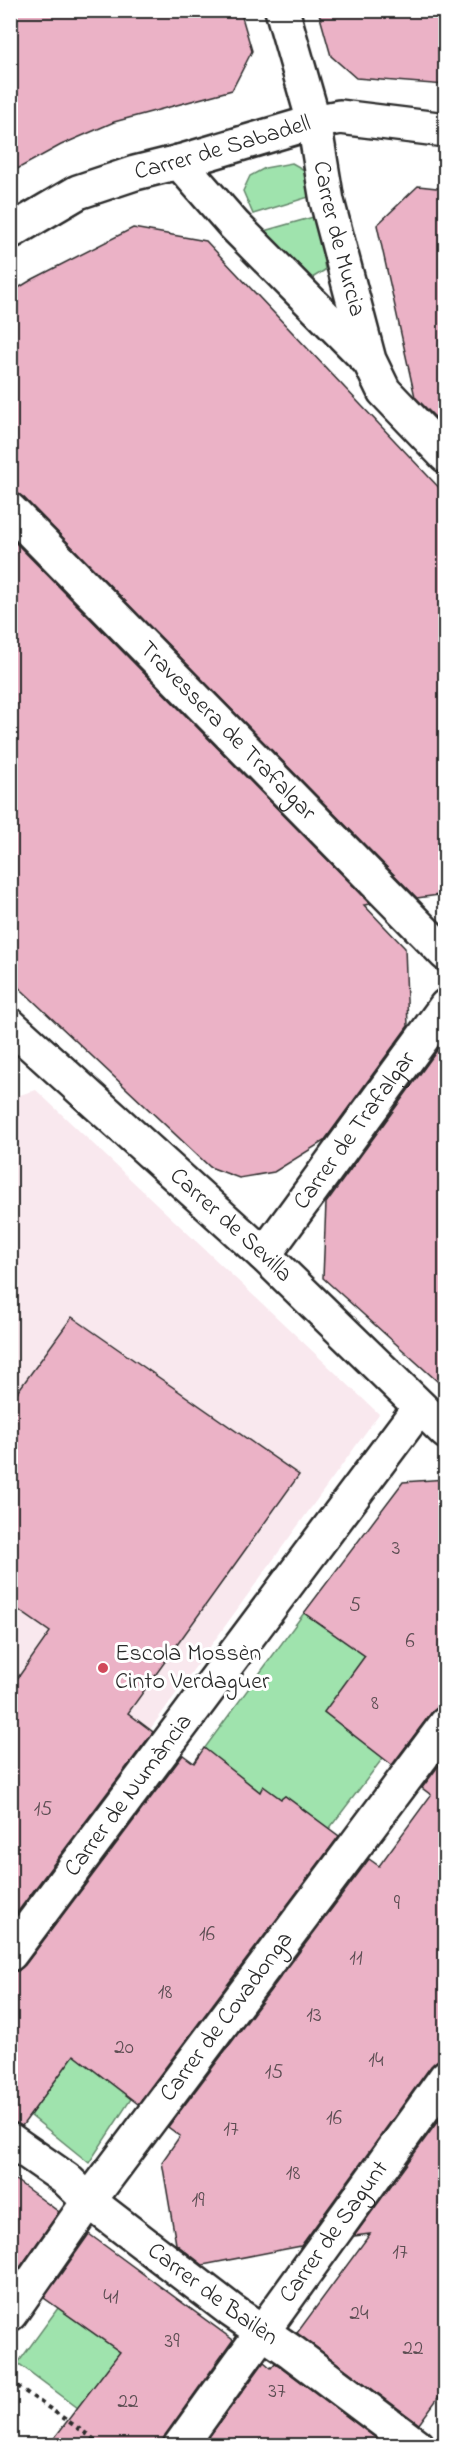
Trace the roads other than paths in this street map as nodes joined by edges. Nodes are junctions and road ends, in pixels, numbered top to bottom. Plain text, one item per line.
1 (282, 10) edge
2 (314, 122) junction
3 (446, 130) edge
4 (179, 162) junction
5 (10, 232) edge
6 (369, 360) junction
7 (446, 456) edge
8 (10, 510) edge
9 (446, 954) edge
10 (446, 1006) edge
11 (10, 1025) edge
12 (264, 1255) junction
13 (419, 1408) junction
14 (446, 1432) edge
15 (446, 1724) edge
16 (10, 1954) edge
17 (446, 2077) edge
18 (10, 2140) edge
19 (89, 2201) junction
20 (10, 2314) edge
21 (262, 2331) junction
22 (180, 2445) edge
23 (417, 2445) edge

1 - 2 street, Carrer de Murcia
2 - 3 street, Carrer de Sabadell
2 - 4 street, Carrer de Sabadell
2 - 6 street, Carrer de Murcia
4 - 5 street, Carrer de Sabadell
4 - 6 street, Carrer de Murcia
6 - 7 street, Carrer de Murcia
8 - 9 street, Travessera de Trafalgar
10 - 12 street, Carrer de Trafalgar
11 - 12 street, Carrer de Sevilla
12 - 13 street, Carrer de Sevilla
13 - 14 street, Carrer de Sevilla
13 - 16 street, Carrer de Numància
15 - 19 street, Carrer de Covadonga
17 - 21 street, Carrer de Sagunt
18 - 19 street, Carrer de Bailèn
19 - 20 street, Carrer de Covadonga
19 - 21 street, Carrer de Bailèn
21 - 22 street, Carrer de Sagunt
21 - 23 street, Carrer de Bailèn

